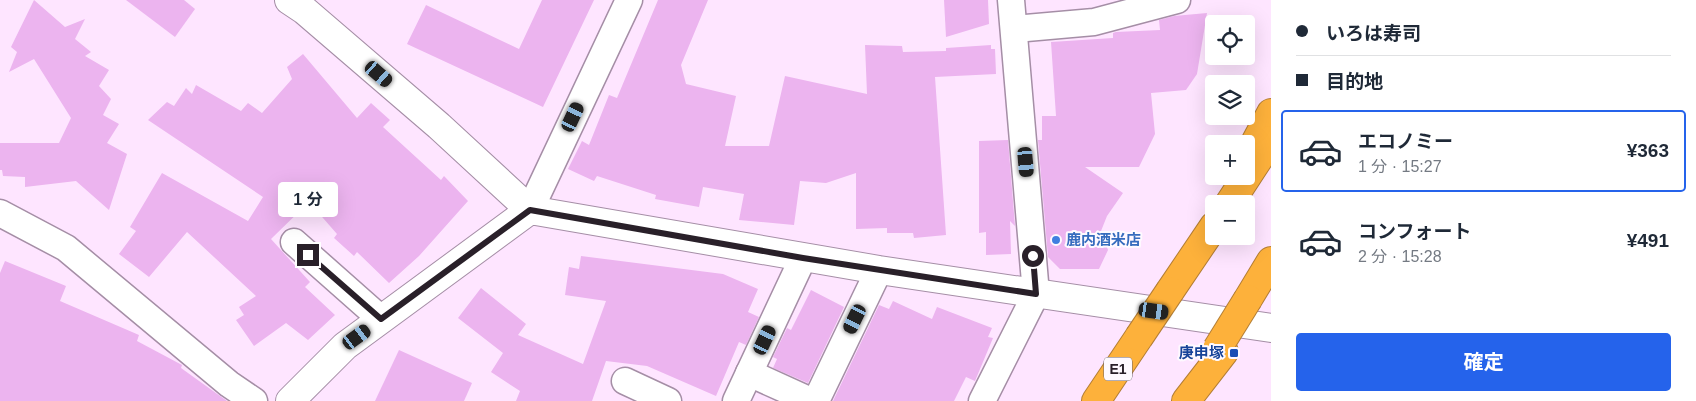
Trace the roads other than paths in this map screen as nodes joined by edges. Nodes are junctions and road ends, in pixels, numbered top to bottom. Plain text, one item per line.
1 (289, 0) edge
2 (629, 0) edge
3 (1011, 0) edge
4 (1177, 0) edge
5 (1015, 29) junction
6 (1271, 112) edge
7 (1271, 140) edge
8 (1255, 142) edge
9 (1235, 195) edge
10 (530, 210) junction
11 (0, 213) edge
12 (1205, 237) edge
13 (294, 240) dead end
14 (1205, 240) edge
15 (1198, 250) junction
16 (803, 258) junction
17 (1271, 261) edge
18 (879, 270) junction
19 (1036, 294) junction
20 (1259, 295) edge
21 (381, 319) junction
22 (1271, 328) edge
23 (749, 373) junction
24 (625, 380) dead end
25 (254, 401) edge
26 (290, 401) edge
27 (668, 401) edge
28 (736, 401) edge
29 (810, 401) edge
30 (816, 401) edge
31 (982, 401) edge
32 (1096, 401) edge
33 (1185, 401) edge

1 - 10 street
2 - 10 street
3 - 5 street
4 - 5 street
5 - 19 street
6 - 8 highway
7 - 9 highway
10 - 16 street
10 - 21 street
11 - 25 street
12 - 15 highway
13 - 21 street
14 - 15 highway, E1
15 - 32 highway, E1, bridge
16 - 18 street
16 - 23 street
17 - 20 highway
18 - 19 street
18 - 30 street
19 - 22 street
19 - 31 street
20 - 33 highway, bridge
21 - 26 street
23 - 28 street
23 - 29 street
24 - 27 street

